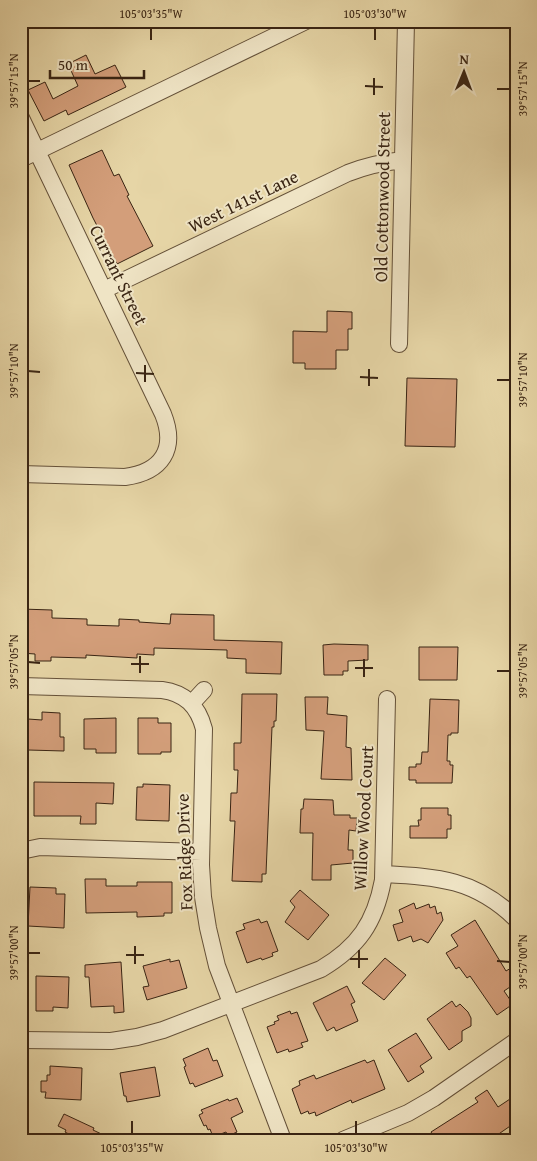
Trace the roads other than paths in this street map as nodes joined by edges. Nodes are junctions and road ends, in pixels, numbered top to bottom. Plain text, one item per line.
1 (306, 21) edge
2 (406, 21) edge
3 (21, 118) edge
4 (37, 152) junction
5 (21, 159) edge
6 (403, 160) junction
7 (104, 290) junction
8 (399, 344) dead end
9 (21, 474) edge
10 (21, 686) edge
11 (204, 690) dead end
12 (387, 699) dead end
13 (192, 703) junction
14 (21, 851) edge
15 (201, 852) junction
16 (384, 874) junction
17 (516, 918) edge
18 (231, 1004) junction
19 (21, 1040) edge
20 (516, 1041) edge
21 (283, 1140) edge
22 (343, 1140) edge

1 - 4 street
2 - 6 street, Old Cottonwood Street
3 - 4 street, Currant Street
4 - 5 street
4 - 7 street, Currant Street
6 - 7 street, West 141st Lane
6 - 8 street, Old Cottonwood Street
7 - 9 street, Currant Street
10 - 13 street
11 - 13 street
12 - 16 street, Willow Wood Court
13 - 15 street, Fox Ridge Drive
14 - 15 street
15 - 18 street, Fox Ridge Drive
16 - 17 street
16 - 18 street, Willow Wood Court
18 - 19 street, Willow Wood Court
18 - 21 street, Fox Ridge Drive
20 - 22 street

